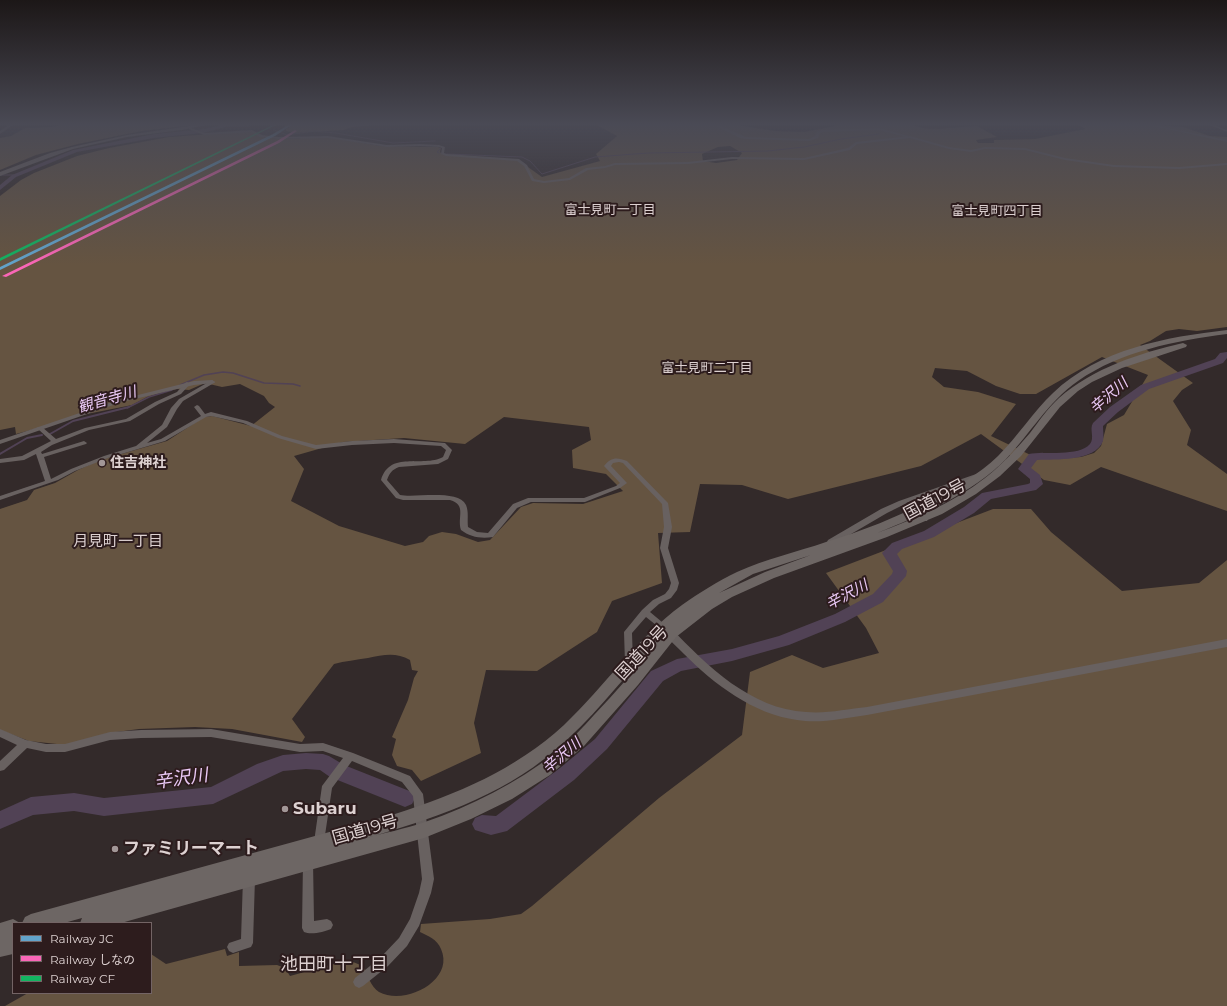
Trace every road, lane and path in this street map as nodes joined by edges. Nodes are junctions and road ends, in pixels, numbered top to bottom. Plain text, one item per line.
1 (529, 171) edge
2 (583, 171) edge
3 (1227, 332) edge
4 (1227, 337) edge
5 (212, 382) joint
6 (187, 384) junction
7 (179, 393) junction
8 (180, 402) junction
9 (197, 407) dead end
10 (204, 416) junction
11 (40, 428) junction
12 (0, 442) edge
13 (55, 442) junction
14 (84, 443) dead end
15 (139, 446) junction
16 (40, 453) junction
17 (0, 461) edge
18 (983, 474) junction
19 (48, 482) junction
20 (0, 498) edge
21 (901, 503) junction
22 (919, 515) junction
23 (823, 547) junction
24 (645, 612) junction
25 (667, 631) junction
26 (1227, 642) edge
27 (629, 665) junction
28 (0, 733) edge
29 (25, 744) junction
30 (347, 759) junction
31 (0, 767) edge
32 (422, 814) junction
33 (424, 830) junction
34 (319, 842) junction
35 (308, 861) junction
36 (249, 878) junction
37 (35, 922) edge
38 (93, 922) edge
39 (327, 925) dead end
40 (12, 928) edge
41 (0, 932) edge
42 (12, 944) edge
43 (233, 947) dead end
44 (0, 948) edge
45 (359, 982) dead end

1 - 2 street
3 - 18 highway, 国道19号
4 - 22 highway, 国道19号
5 - 6 street
5 - 8 street
6 - 7 street
6 - 11 street
7 - 8 street
7 - 13 street
8 - 15 street
9 - 10 street
10 - 15 street
10 - 24 street
11 - 12 street
11 - 13 street
13 - 16 street
14 - 16 street
15 - 19 street
16 - 17 street
16 - 19 street
18 - 21 street
18 - 22 highway, 国道19号
19 - 20 street
21 - 22 street
21 - 23 street
22 - 23 highway, 国道19号
22 - 25 highway, 国道19号
23 - 25 highway, 国道19号
24 - 25 street
24 - 27 street
25 - 26 street
25 - 27 highway, 国道19号
25 - 33 highway, 国道19号
27 - 32 highway, 国道19号
28 - 29 street
29 - 30 street
29 - 31 street
30 - 32 street
30 - 34 street
32 - 33 street
32 - 34 highway, 国道19号
33 - 35 highway, 国道19号
33 - 45 street
34 - 37 highway, 国道19号
35 - 36 highway, 国道19号
35 - 39 street
36 - 38 highway, 国道19号
36 - 43 street
40 - 41 highway
42 - 44 highway

